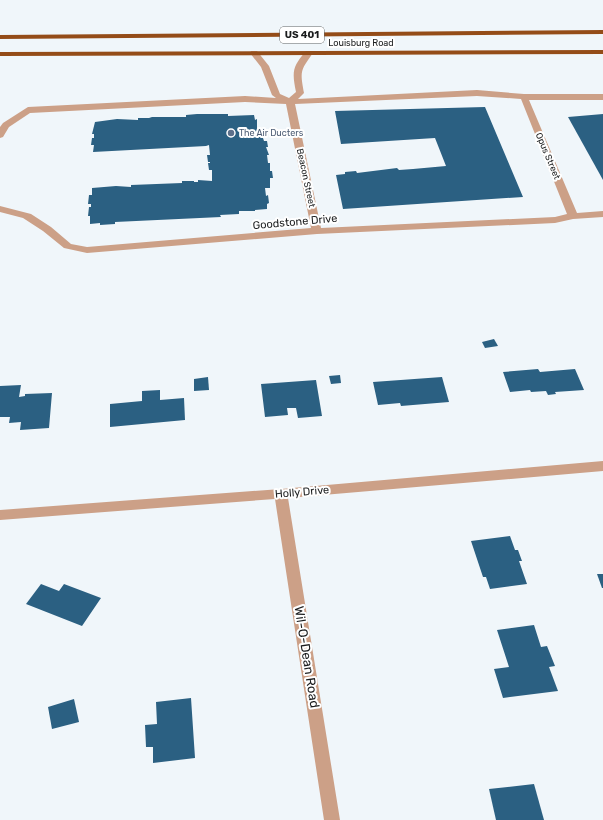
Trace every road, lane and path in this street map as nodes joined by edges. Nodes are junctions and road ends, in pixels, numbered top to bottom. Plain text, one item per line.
1 (603, 32) edge
2 (0, 37) edge
3 (603, 52) edge
4 (254, 53) junction
5 (310, 53) junction
6 (0, 54) edge
7 (524, 97) junction
8 (603, 97) edge
9 (290, 102) junction
10 (0, 135) edge
11 (0, 209) edge
12 (603, 214) edge
13 (573, 216) junction
14 (317, 231) junction
15 (603, 466) edge
16 (281, 494) junction
17 (0, 515) edge
18 (332, 820) edge

1 - 2 highway, Louisburg Road / US 401
3 - 5 highway, Louisburg Road / US 401
4 - 5 highway, Louisburg Road / US 401
4 - 6 highway, Louisburg Road / US 401
4 - 9 street
5 - 9 street
7 - 8 street
7 - 9 street
7 - 13 street, Opus Street
9 - 10 street
9 - 14 street, Beacon Street
11 - 14 street, Goodstone Drive
12 - 13 street, Goodstone Drive
13 - 14 street, Goodstone Drive
15 - 16 street, Holly Drive
16 - 17 street, Holly Drive
16 - 18 street, Wil-O-Dean Road

